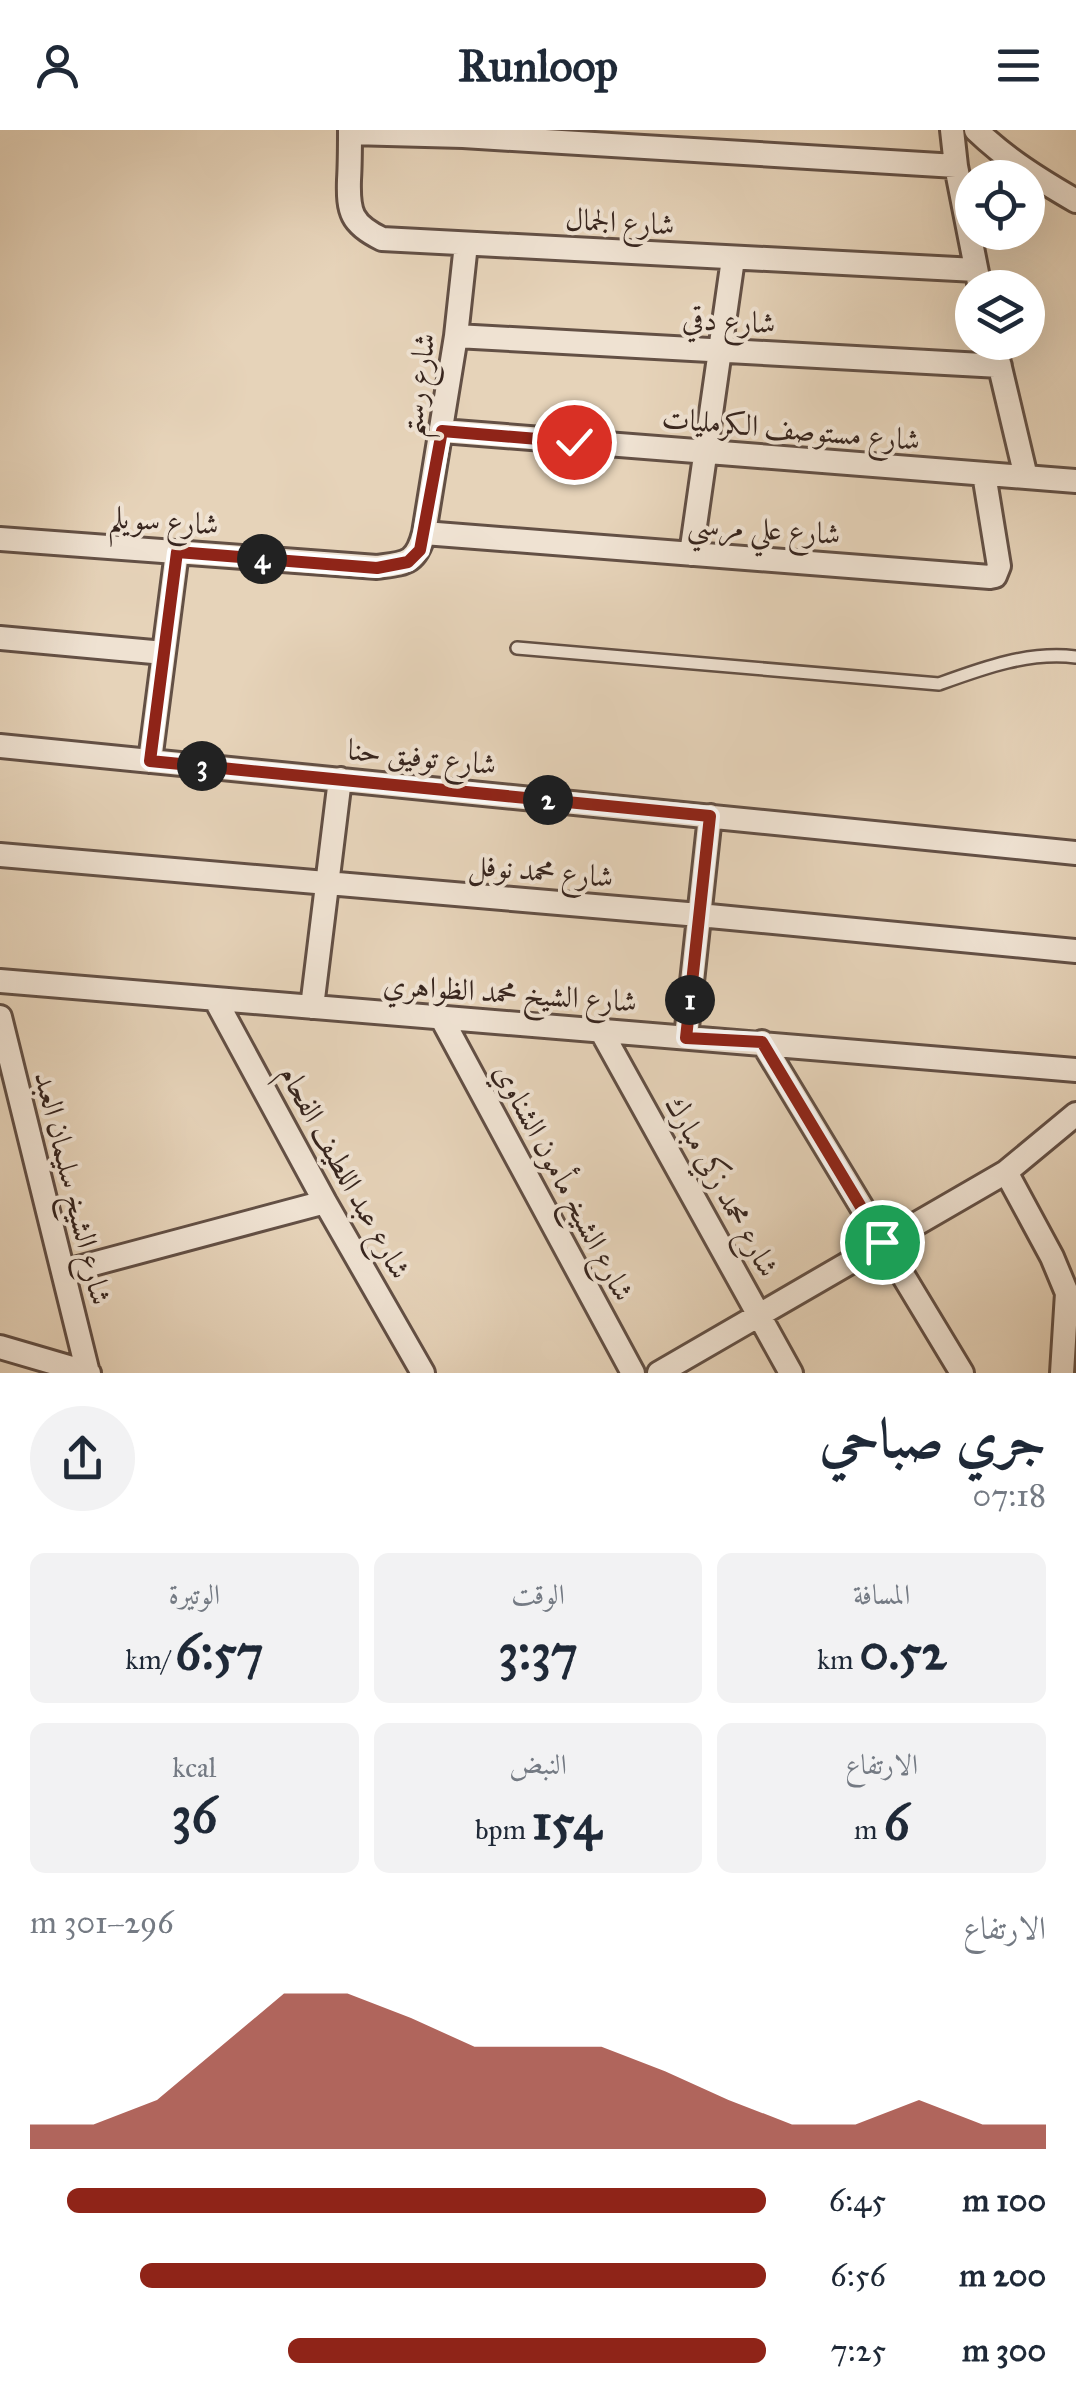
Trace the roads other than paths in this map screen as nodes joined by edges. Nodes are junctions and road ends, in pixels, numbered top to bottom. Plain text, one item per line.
1 (952, 130) edge
2 (976, 130) edge
3 (350, 131) edge
4 (463, 133) edge
5 (581, 137) edge
6 (713, 140) edge
7 (955, 160) edge
8 (955, 166) edge
9 (1076, 200) edge
10 (466, 244) junction
11 (732, 258) junction
12 (955, 277) edge
13 (456, 336) junction
14 (720, 351) junction
15 (955, 354) edge
16 (998, 360) edge
17 (442, 431) junction
18 (706, 453) junction
19 (984, 474) junction
20 (1026, 477) junction
21 (1076, 481) edge
22 (424, 533) junction
23 (0, 539) edge
24 (177, 552) junction
25 (691, 554) junction
26 (0, 638) edge
27 (516, 648) dead end
28 (164, 653) junction
29 (1076, 657) edge
30 (0, 746) edge
31 (150, 761) junction
32 (340, 780) junction
33 (710, 816) junction
34 (1076, 853) edge
35 (0, 855) edge
36 (327, 882) junction
37 (699, 915) junction
38 (1076, 951) edge
39 (0, 981) edge
40 (215, 999) junction
41 (312, 1007) junction
42 (0, 1017) edge
43 (442, 1019) junction
44 (600, 1029) junction
45 (686, 1038) junction
46 (762, 1042) junction
47 (1076, 1070) edge
48 (1076, 1114) edge
49 (1006, 1172) junction
50 (325, 1202) junction
51 (882, 1242) junction
52 (63, 1272) junction
53 (1072, 1291) edge
54 (759, 1314) junction
55 (0, 1348) edge
56 (88, 1373) edge
57 (424, 1373) edge
58 (633, 1373) edge
59 (659, 1373) edge
60 (791, 1373) edge
61 (962, 1373) edge
62 (1062, 1373) edge

1 - 7 street
2 - 9 street
3 - 4 street
3 - 10 street, شارع الجمال
4 - 5 street
5 - 6 street
6 - 8 street
10 - 11 street, شارع الجمال
10 - 13 street, شارع رستم
11 - 12 street, شارع الجمال
11 - 14 street
13 - 14 street, شارع دقي
13 - 17 street, شارع رستم
14 - 15 street, شارع دقي
14 - 18 street
16 - 20 street
17 - 18 street, شارع مستوصف الكرمليات
17 - 22 street, شارع رستم
18 - 19 street, شارع مستوصف الكرمليات
18 - 25 street
19 - 20 street, شارع مستوصف الكرمليات
19 - 25 street, شارع علي مرسي
20 - 21 street, شارع مستوصف الكرمليات
22 - 24 street, شارع سويلم
22 - 25 street, شارع علي مرسي
23 - 24 street, شارع سويلم
24 - 28 street
26 - 28 street
27 - 29 lane
28 - 31 street
30 - 31 street, شارع توفيق حنا
31 - 32 street, شارع توفيق حنا
32 - 33 street, شارع توفيق حنا
32 - 36 street
33 - 34 street, شارع توفيق حنا
33 - 37 street
35 - 36 street, شارع محمد نوفل
36 - 37 street, شارع محمد نوفل
36 - 41 street
37 - 38 street, شارع محمد نوفل
37 - 45 street
39 - 40 street, شارع الشيخ محمد الظواهري
40 - 41 street, شارع الشيخ محمد الظواهري
40 - 50 street, شارع عبد اللطيف الفحام
41 - 43 street, شارع الشيخ محمد الظواهري
42 - 52 street, شارع الشيخ سليمان العبد
43 - 44 street, شارع الشيخ محمد الظواهري
43 - 58 street, شارع الشيخ مأمون الشناوي
44 - 45 street, شارع الشيخ محمد الظواهري
44 - 54 street, شارع محمد زكي مبارك
45 - 46 street, شارع الشيخ محمد الظواهري
46 - 47 street, شارع الشيخ محمد الظواهري
46 - 51 street
48 - 49 street
49 - 51 street
49 - 53 street
50 - 52 street
50 - 57 street, شارع عبد اللطيف الفحام
51 - 54 street
51 - 61 street
52 - 56 street, شارع الشيخ سليمان العبد
53 - 62 street
54 - 59 street
54 - 60 street, شارع محمد زكي مبارك
55 - 56 street

